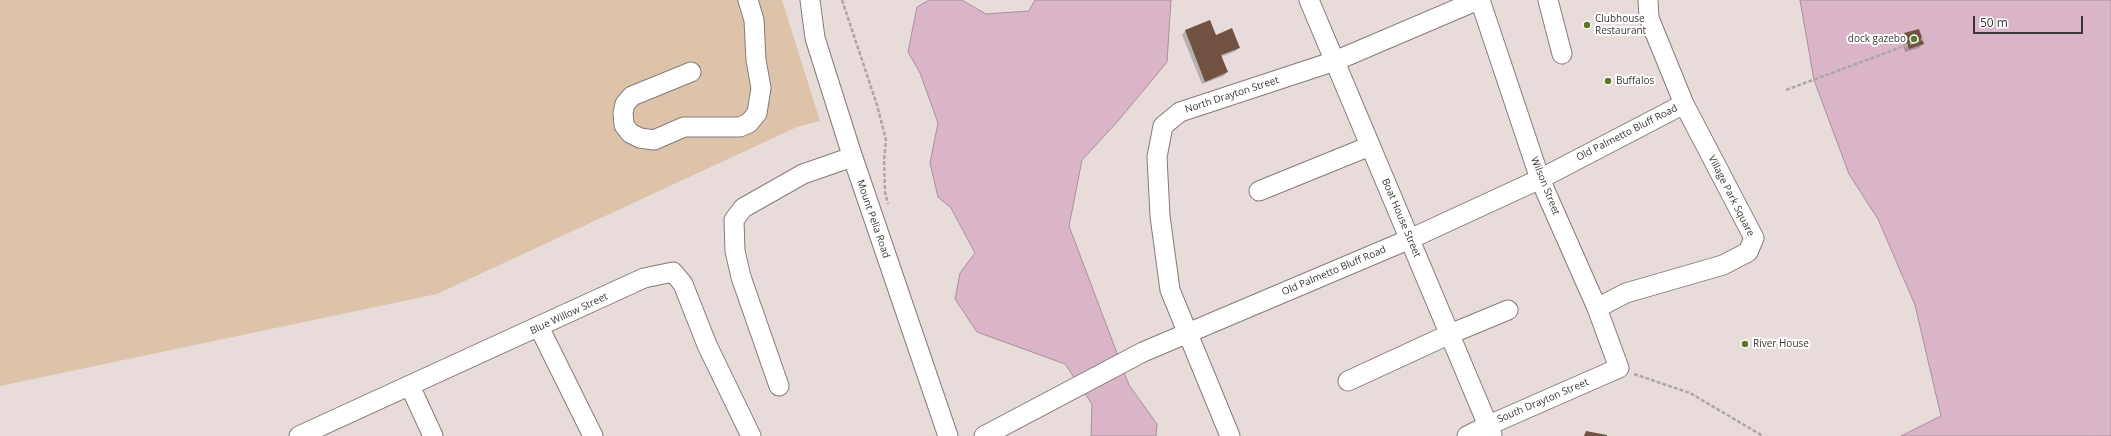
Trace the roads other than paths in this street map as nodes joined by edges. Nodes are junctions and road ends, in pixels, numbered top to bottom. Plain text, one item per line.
1 (748, 0) edge
2 (810, 0) edge
3 (1309, 0) edge
4 (1479, 0) edge
5 (1548, 0) edge
6 (1648, 0) edge
7 (1562, 54) dead end
8 (1335, 61) junction
9 (691, 72) dead end
10 (1684, 104) junction
11 (1370, 146) junction
12 (852, 158) junction
13 (1540, 179) junction
14 (1259, 191) dead end
15 (1410, 239) junction
16 (1597, 308) junction
17 (1508, 310) dead end
18 (539, 327) junction
19 (1186, 333) junction
20 (1450, 334) junction
21 (1619, 368) joint
22 (1348, 380) dead end
23 (410, 386) junction
24 (780, 386) dead end
25 (1491, 430) edge
26 (299, 436) edge
27 (433, 436) edge
28 (593, 436) edge
29 (751, 436) edge
30 (948, 436) edge
31 (984, 436) edge
32 (1230, 436) edge
33 (1467, 436) edge

1 - 9 street
2 - 12 street, Mount Pelia Road
3 - 8 street, Boat House Street
4 - 8 street, North Drayton Street
4 - 13 street, Wilson Street
5 - 7 street
6 - 10 street
8 - 11 street, Boat House Street
8 - 19 street, North Drayton Street
10 - 13 street, Old Palmetto Bluff Road
10 - 16 street, Village Park Square
11 - 14 street
11 - 15 street, Boat House Street
12 - 24 street
12 - 30 street, Mount Pelia Road
13 - 15 street, Old Palmetto Bluff Road
13 - 16 street, Wilson Street
15 - 19 street, Old Palmetto Bluff Road
15 - 20 street, Boat House Street
16 - 21 street, Wilson Street
17 - 20 street
18 - 23 street, Blue Willow Street
18 - 28 street
18 - 29 street, Blue Willow Street
19 - 31 street, Old Palmetto Bluff Road
19 - 32 street
20 - 22 street
20 - 25 street, Boat House Street
21 - 25 street, South Drayton Street
23 - 26 street, Blue Willow Street
23 - 27 street
25 - 33 street, South Drayton Street

